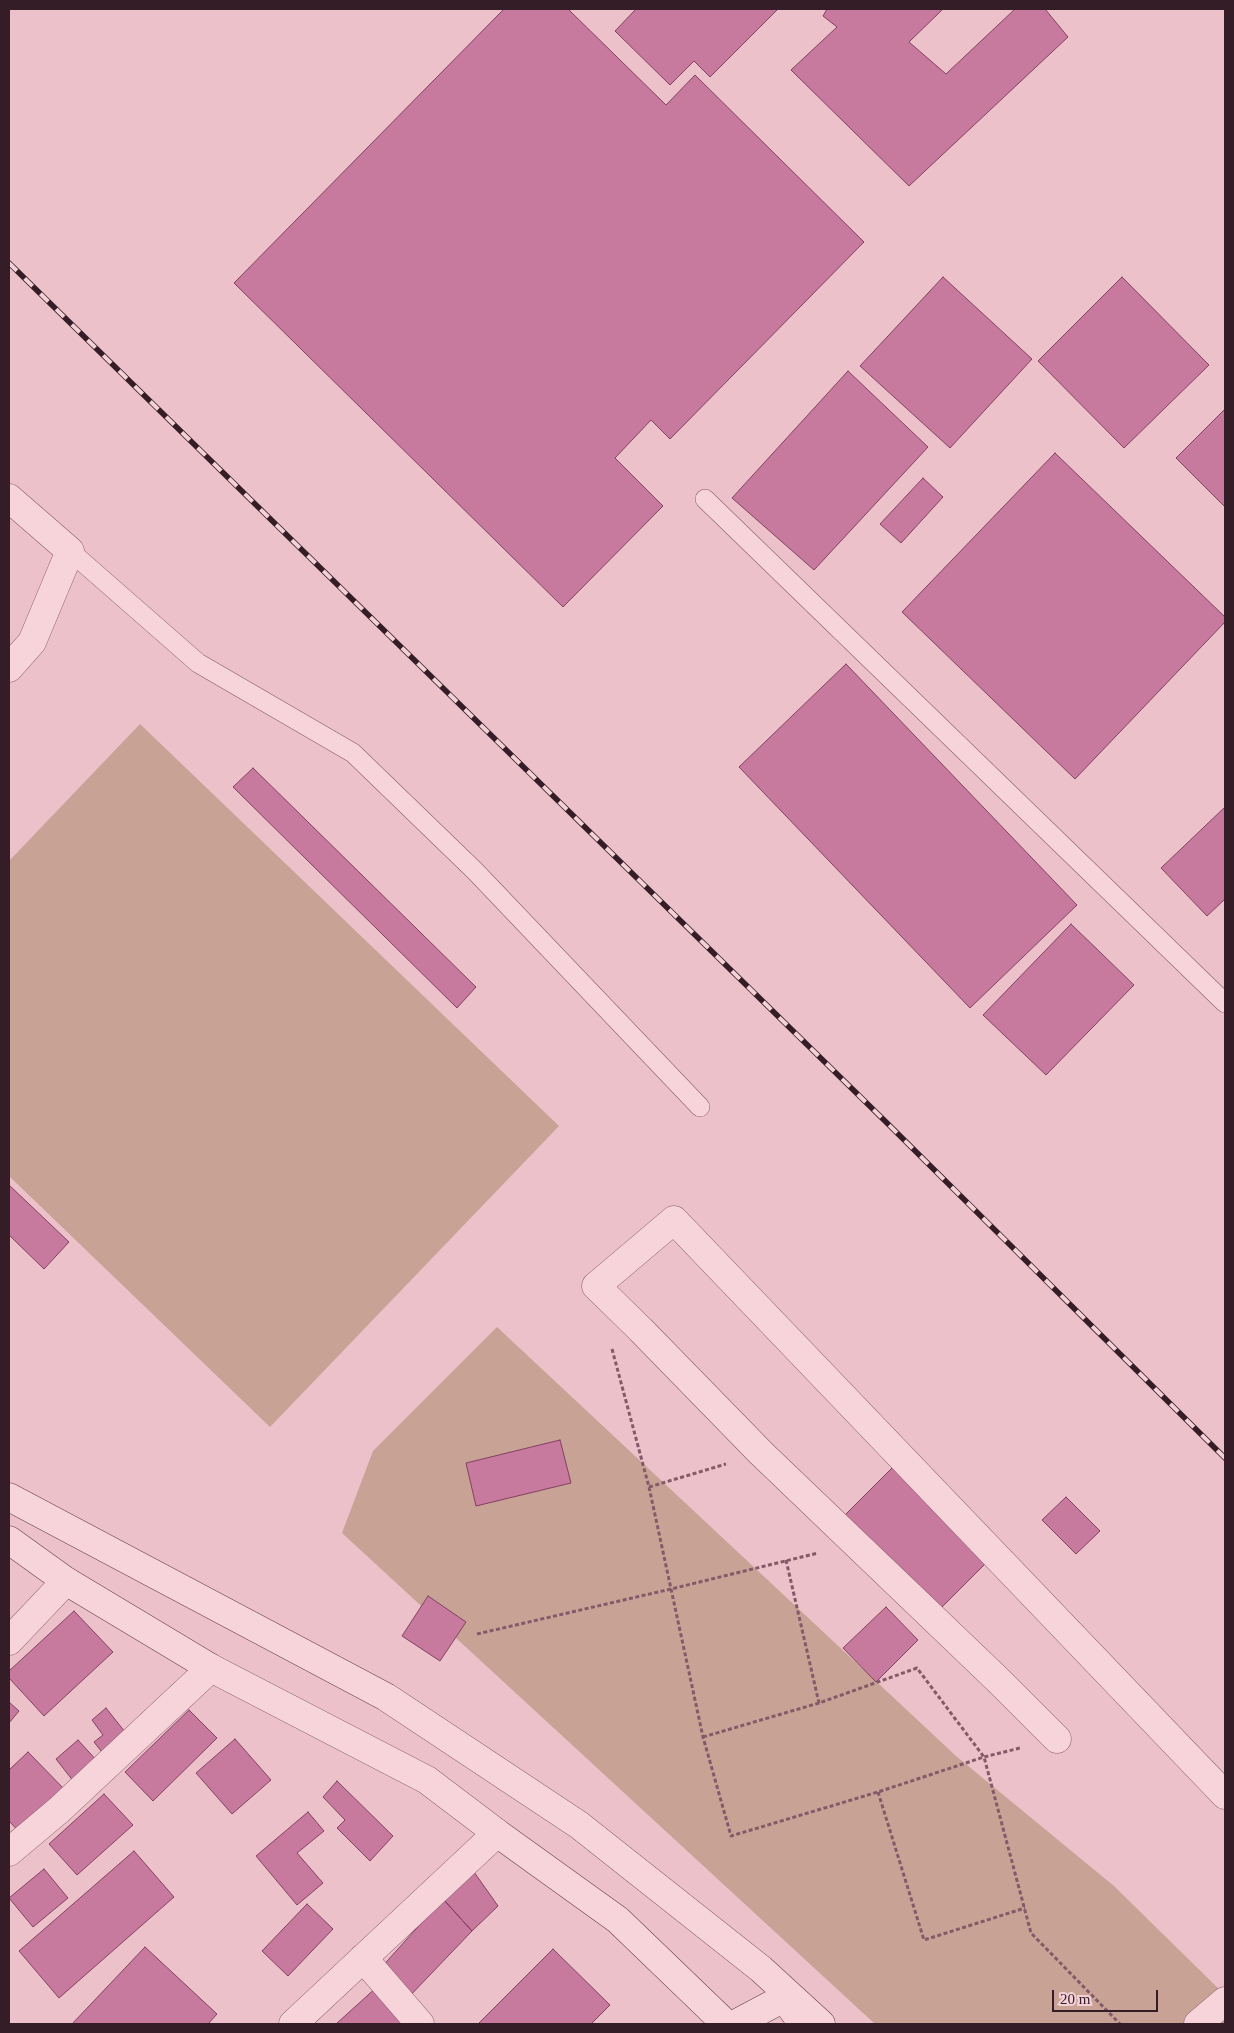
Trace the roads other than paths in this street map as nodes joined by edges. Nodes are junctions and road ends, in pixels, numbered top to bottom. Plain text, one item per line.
1 (9, 498) edge
2 (705, 499) dead end
3 (70, 551) junction
4 (9, 668) edge
5 (1225, 1003) edge
6 (700, 1107) dead end
7 (9, 1497) edge
8 (9, 1540) edge
9 (66, 1581) junction
10 (9, 1641) edge
11 (211, 1668) junction
12 (1057, 1739) road end
13 (1225, 1796) edge
14 (497, 1833) junction
15 (9, 1852) edge
16 (363, 1958) junction
17 (1225, 2001) edge
18 (293, 2024) edge
19 (420, 2024) edge
20 (726, 2024) edge
21 (735, 2024) edge
22 (802, 2024) edge
23 (821, 2024) edge
24 (1198, 2024) edge

1 - 3 street
2 - 5 lane
3 - 4 street
3 - 6 lane
7 - 23 street
8 - 9 street
9 - 10 street
9 - 11 street
11 - 14 street
11 - 15 street
12 - 13 street
14 - 16 street
14 - 20 street
16 - 18 street
16 - 19 street
17 - 24 street
21 - 22 street

